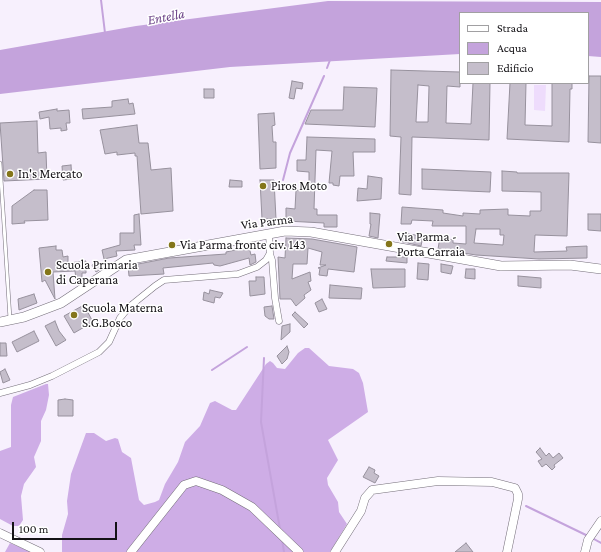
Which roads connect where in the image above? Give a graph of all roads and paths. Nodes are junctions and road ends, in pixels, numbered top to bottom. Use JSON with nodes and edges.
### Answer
{"nodes":[{"id":1,"x":0,"y":163,"type":"edge"},
{"id":2,"x":269,"y":233,"type":"junction"},
{"id":3,"x":270,"y":254,"type":"junction"},
{"id":4,"x":601,"y":269,"type":"edge"},
{"id":5,"x":10,"y":321,"type":"junction"},
{"id":6,"x":279,"y":321,"type":"dead end"},
{"id":7,"x":0,"y":322,"type":"edge"},
{"id":8,"x":0,"y":394,"type":"edge"},
{"id":9,"x":601,"y":522,"type":"edge"},
{"id":10,"x":0,"y":533,"type":"edge"},
{"id":11,"x":40,"y":552,"type":"edge"},
{"id":12,"x":131,"y":552,"type":"edge"},
{"id":13,"x":299,"y":552,"type":"edge"},
{"id":14,"x":335,"y":552,"type":"edge"},
{"id":15,"x":507,"y":552,"type":"edge"},
{"id":16,"x":585,"y":552,"type":"edge"}],
"edges":[{"from":1,"to":5,"type":"lane"},
{"from":2,"to":3,"type":"street"},
{"from":2,"to":4,"type":"main road","name":"Via Parma"},
{"from":2,"to":5,"type":"main road","name":"Via Parma"},
{"from":3,"to":6,"type":"street"},
{"from":3,"to":8,"type":"street"},
{"from":5,"to":7,"type":"main road","name":"Via Parma"},
{"from":9,"to":16,"type":"street"},
{"from":10,"to":11,"type":"street"},
{"from":12,"to":13,"type":"street"},
{"from":14,"to":15,"type":"street"}]}
